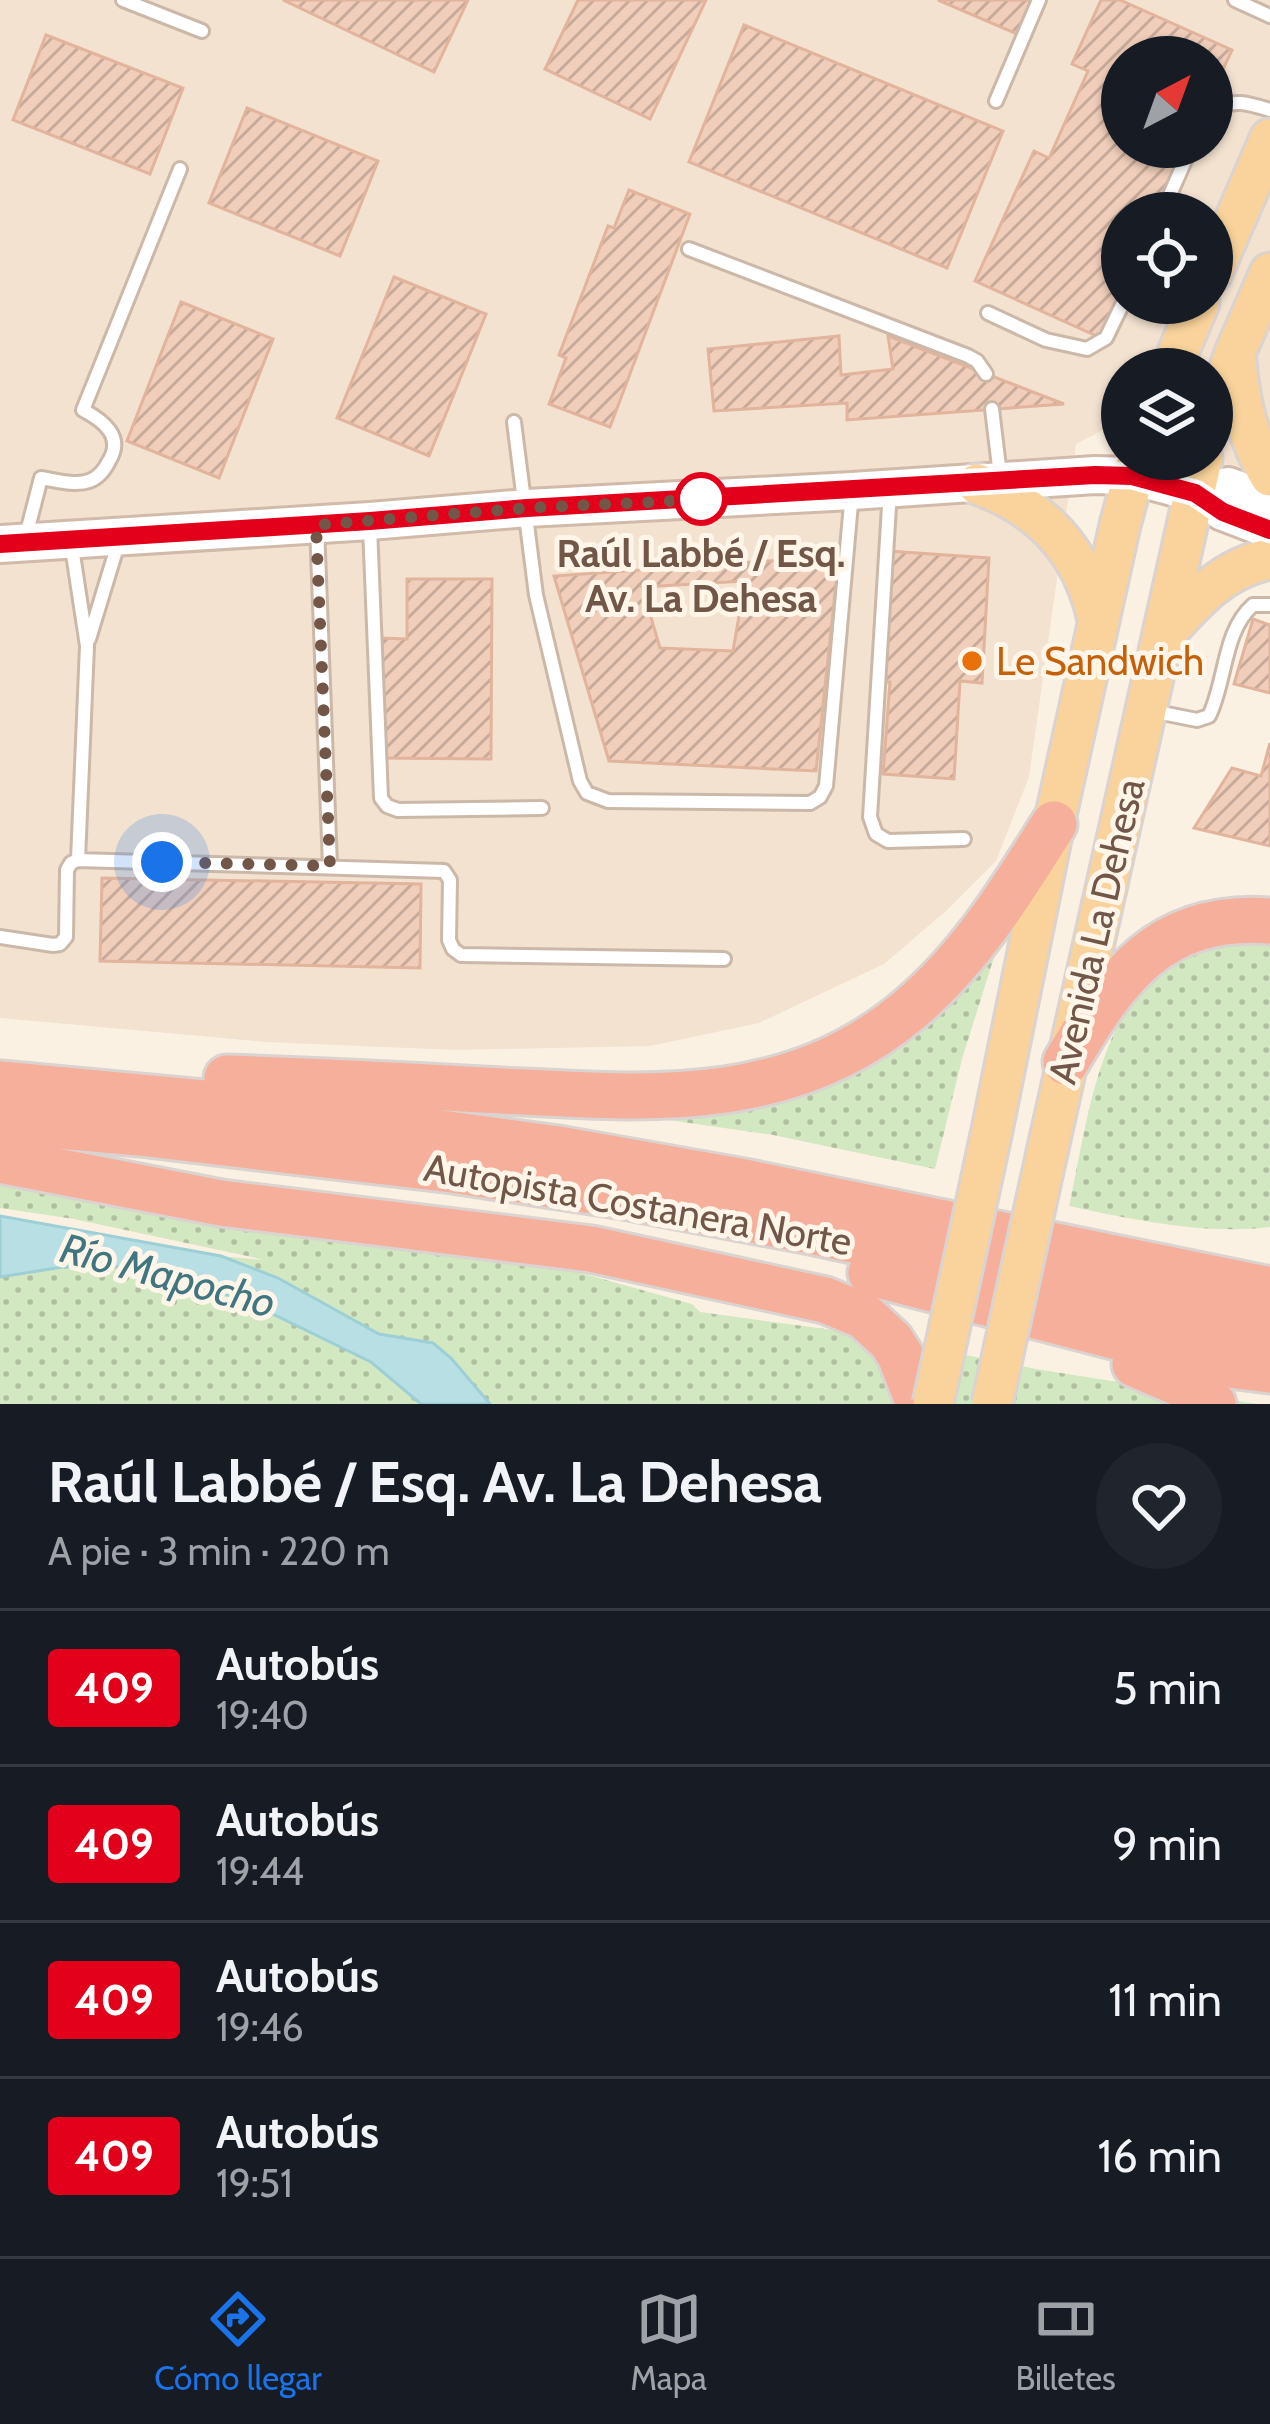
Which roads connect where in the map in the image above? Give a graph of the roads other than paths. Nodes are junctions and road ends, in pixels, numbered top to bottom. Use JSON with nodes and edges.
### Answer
{"nodes":[{"id":1,"x":123,"y":0,"type":"edge"},
{"id":2,"x":1039,"y":0,"type":"edge"},
{"id":3,"x":1235,"y":0,"type":"edge"},
{"id":4,"x":1270,"y":16,"type":"edge"},
{"id":5,"x":202,"y":32,"type":"dead end"},
{"id":6,"x":996,"y":101,"type":"dead end"},
{"id":7,"x":1233,"y":102,"type":"edge"},
{"id":8,"x":1270,"y":110,"type":"edge"},
{"id":9,"x":1270,"y":140,"type":"edge"},
{"id":10,"x":180,"y":169,"type":"dead end"},
{"id":11,"x":1233,"y":225,"type":"edge"},
{"id":12,"x":689,"y":249,"type":"dead end"},
{"id":13,"x":1270,"y":273,"type":"edge"},
{"id":14,"x":988,"y":313,"type":"dead end"},
{"id":15,"x":1113,"y":324,"type":"edge"},
{"id":16,"x":1235,"y":353,"type":"junction"},
{"id":17,"x":1233,"y":359,"type":"edge"},
{"id":18,"x":986,"y":374,"type":"dead end"},
{"id":19,"x":992,"y":409,"type":"dead end"},
{"id":20,"x":514,"y":422,"type":"dead end"},
{"id":21,"x":1101,"y":474,"type":"edge"},
{"id":22,"x":1270,"y":476,"type":"edge"},
{"id":23,"x":1132,"y":480,"type":"edge"},
{"id":24,"x":1198,"y":480,"type":"edge"},
{"id":25,"x":1202,"y":480,"type":"edge"},
{"id":26,"x":1211,"y":480,"type":"edge"},
{"id":27,"x":989,"y":483,"type":"junction"},
{"id":28,"x":890,"y":489,"type":"junction"},
{"id":29,"x":852,"y":491,"type":"junction"},
{"id":30,"x":1270,"y":501,"type":"edge"},
{"id":31,"x":527,"y":508,"type":"junction"},
{"id":32,"x":370,"y":521,"type":"junction"},
{"id":33,"x":316,"y":525,"type":"junction"},
{"id":34,"x":1270,"y":530,"type":"edge"},
{"id":35,"x":120,"y":537,"type":"junction"},
{"id":36,"x":70,"y":540,"type":"junction"},
{"id":37,"x":12,"y":543,"type":"edge"},
{"id":38,"x":1270,"y":559,"type":"edge"},
{"id":39,"x":1270,"y":605,"type":"edge"},
{"id":40,"x":1098,"y":623,"type":"junction"},
{"id":41,"x":1162,"y":638,"type":"junction"},
{"id":42,"x":87,"y":646,"type":"junction"},
{"id":43,"x":1145,"y":710,"type":"junction"},
{"id":44,"x":542,"y":808,"type":"dead end"},
{"id":45,"x":1054,"y":824,"type":"junction"},
{"id":46,"x":964,"y":838,"type":"dead end"},
{"id":47,"x":78,"y":860,"type":"junction"},
{"id":48,"x":330,"y":866,"type":"junction"},
{"id":49,"x":1270,"y":921,"type":"edge"},
{"id":50,"x":0,"y":937,"type":"edge"},
{"id":51,"x":724,"y":959,"type":"dead end"},
{"id":52,"x":1066,"y":1062,"type":"junction"},
{"id":53,"x":0,"y":1080,"type":"edge"},
{"id":54,"x":0,"y":1121,"type":"edge"},
{"id":55,"x":0,"y":1160,"type":"edge"},
{"id":56,"x":617,"y":1195,"type":"junction"},
{"id":57,"x":1270,"y":1262,"type":"edge"},
{"id":58,"x":1191,"y":1274,"type":"junction"},
{"id":59,"x":1270,"y":1291,"type":"edge"},
{"id":60,"x":1270,"y":1330,"type":"edge"},
{"id":61,"x":1270,"y":1370,"type":"edge"},
{"id":62,"x":1215,"y":1390,"type":"edge"},
{"id":63,"x":919,"y":1404,"type":"edge"},
{"id":64,"x":933,"y":1404,"type":"edge"},
{"id":65,"x":992,"y":1404,"type":"edge"}],
"edges":[{"from":1,"to":5,"type":"lane"},
{"from":2,"to":6,"type":"lane"},
{"from":3,"to":4,"type":"lane"},
{"from":7,"to":8,"type":"lane"},
{"from":9,"to":11,"type":"main road"},
{"from":10,"to":37,"type":"lane"},
{"from":12,"to":18,"type":"lane"},
{"from":13,"to":16,"type":"main road"},
{"from":14,"to":15,"type":"lane"},
{"from":16,"to":17,"type":"main road"},
{"from":16,"to":22,"type":"main road"},
{"from":19,"to":27,"type":"lane"},
{"from":20,"to":31,"type":"lane"},
{"from":21,"to":27,"type":"main road"},
{"from":23,"to":40,"type":"main road","name":"Avenida La Dehesa"},
{"from":24,"to":41,"type":"main road","name":"Avenida La Dehesa"},
{"from":25,"to":34,"type":"main road"},
{"from":26,"to":30,"type":"main road"},
{"from":27,"to":28,"type":"main road"},
{"from":27,"to":40,"type":"main road"},
{"from":28,"to":29,"type":"main road"},
{"from":28,"to":46,"type":"lane"},
{"from":29,"to":31,"type":"main road"},
{"from":29,"to":31,"type":"lane"},
{"from":31,"to":32,"type":"main road"},
{"from":32,"to":33,"type":"main road"},
{"from":32,"to":44,"type":"lane"},
{"from":33,"to":35,"type":"main road"},
{"from":33,"to":48,"type":"lane"},
{"from":35,"to":36,"type":"main road"},
{"from":35,"to":42,"type":"lane"},
{"from":36,"to":37,"type":"main road"},
{"from":36,"to":42,"type":"lane"},
{"from":38,"to":41,"type":"main road"},
{"from":39,"to":43,"type":"lane"},
{"from":40,"to":45,"type":"main road","name":"Avenida La Dehesa"},
{"from":41,"to":43,"type":"main road","name":"Avenida La Dehesa"},
{"from":42,"to":47,"type":"lane"},
{"from":43,"to":52,"type":"main road","name":"Avenida La Dehesa"},
{"from":45,"to":53,"type":"highway"},
{"from":45,"to":64,"type":"main road","name":"Avenida La Dehesa","bridge":true},
{"from":47,"to":48,"type":"lane"},
{"from":47,"to":50,"type":"lane"},
{"from":48,"to":51,"type":"lane"},
{"from":49,"to":52,"type":"highway"},
{"from":52,"to":65,"type":"main road","name":"Avenida La Dehesa","bridge":true},
{"from":53,"to":58,"type":"highway","name":"Autopista Costanera Norte"},
{"from":54,"to":56,"type":"highway","name":"Autopista Costanera Norte"},
{"from":55,"to":63,"type":"highway"},
{"from":56,"to":60,"type":"highway","name":"Autopista Costanera Norte"},
{"from":56,"to":62,"type":"highway"},
{"from":57,"to":58,"type":"highway"},
{"from":58,"to":59,"type":"highway","name":"Autopista Costanera Norte"},
{"from":61,"to":62,"type":"highway"}]}
